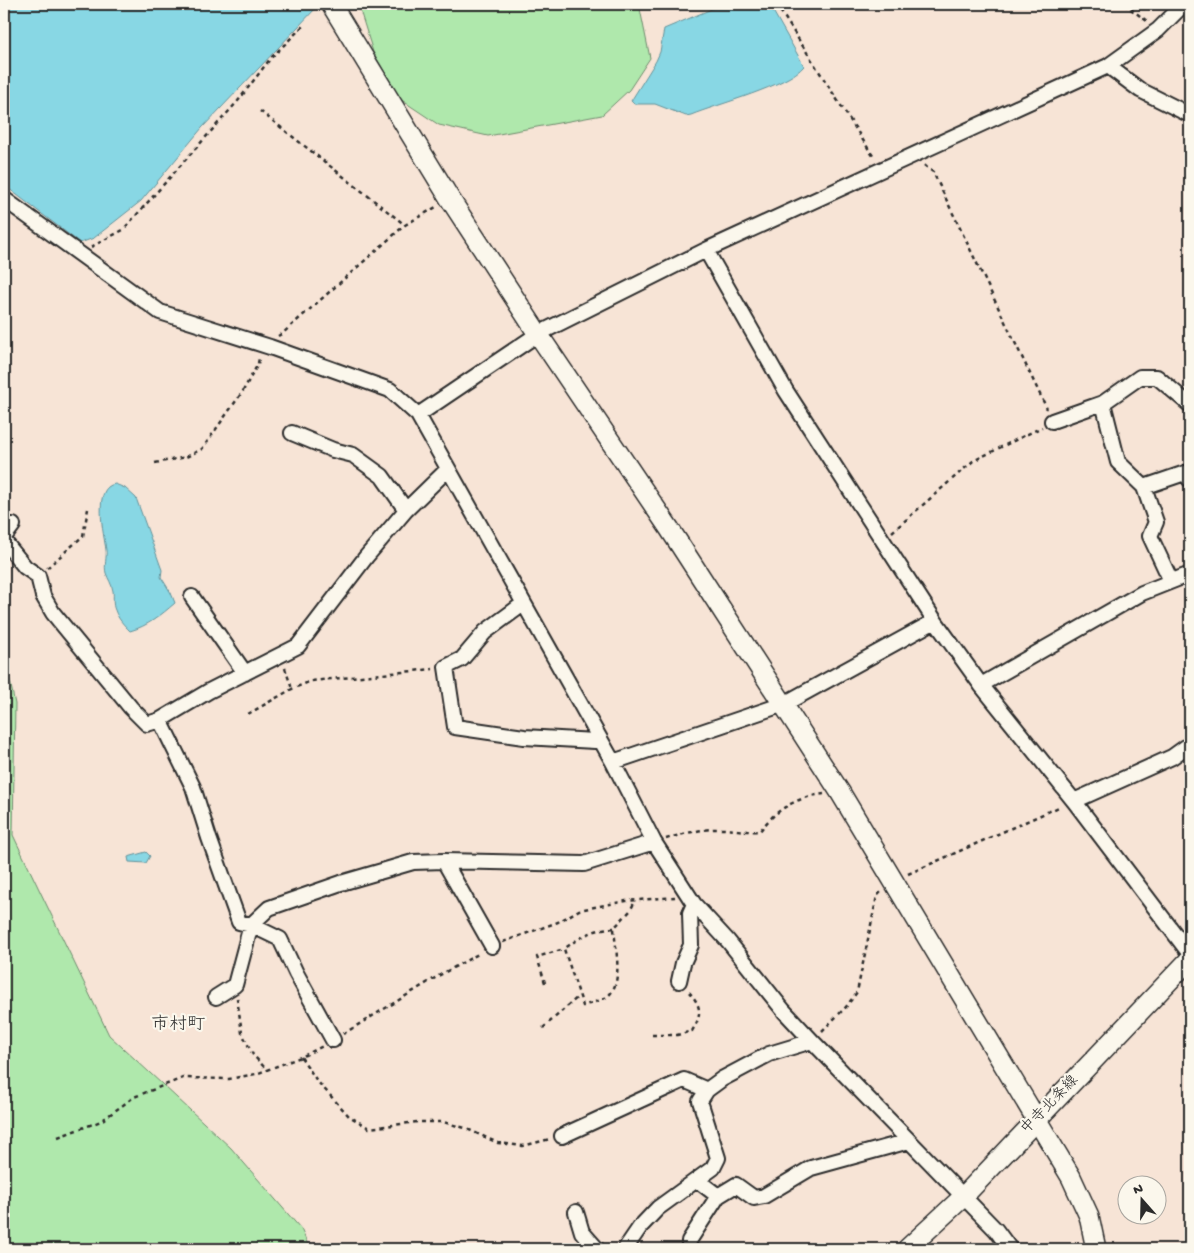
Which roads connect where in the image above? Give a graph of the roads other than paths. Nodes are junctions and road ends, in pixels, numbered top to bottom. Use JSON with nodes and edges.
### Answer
{"nodes":[{"id":1,"x":331,"y":4,"type":"edge"},
{"id":2,"x":1184,"y":4,"type":"edge"},
{"id":3,"x":1108,"y":66,"type":"junction"},
{"id":4,"x":1190,"y":115,"type":"edge"},
{"id":5,"x":4,"y":199,"type":"edge"},
{"id":6,"x":706,"y":250,"type":"junction"},
{"id":7,"x":538,"y":334,"type":"junction"},
{"id":8,"x":1103,"y":403,"type":"junction"},
{"id":9,"x":1190,"y":405,"type":"edge"},
{"id":10,"x":418,"y":415,"type":"junction"},
{"id":11,"x":1052,"y":421,"type":"road end"},
{"id":12,"x":292,"y":433,"type":"dead end"},
{"id":13,"x":448,"y":469,"type":"junction"},
{"id":14,"x":1190,"y":480,"type":"edge"},
{"id":15,"x":1144,"y":487,"type":"junction"},
{"id":16,"x":406,"y":510,"type":"junction"},
{"id":17,"x":13,"y":525,"type":"dead end"},
{"id":18,"x":4,"y":537,"type":"edge"},
{"id":19,"x":4,"y":541,"type":"edge"},
{"id":20,"x":1190,"y":574,"type":"edge"},
{"id":21,"x":1171,"y":581,"type":"junction"},
{"id":22,"x":192,"y":597,"type":"dead end"},
{"id":23,"x":523,"y":604,"type":"junction"},
{"id":24,"x":935,"y":621,"type":"junction"},
{"id":25,"x":245,"y":673,"type":"junction"},
{"id":26,"x":981,"y":685,"type":"junction"},
{"id":27,"x":784,"y":704,"type":"junction"},
{"id":28,"x":160,"y":720,"type":"junction"},
{"id":29,"x":599,"y":738,"type":"junction"},
{"id":30,"x":1190,"y":744,"type":"edge"},
{"id":31,"x":613,"y":762,"type":"junction"},
{"id":32,"x":1074,"y":800,"type":"junction"},
{"id":33,"x":654,"y":842,"type":"junction"},
{"id":34,"x":444,"y":860,"type":"junction"},
{"id":35,"x":694,"y":904,"type":"junction"},
{"id":36,"x":251,"y":926,"type":"junction"},
{"id":37,"x":492,"y":946,"type":"road end"},
{"id":38,"x":1190,"y":954,"type":"edge"},
{"id":39,"x":1190,"y":959,"type":"edge"},
{"id":40,"x":679,"y":981,"type":"road end"},
{"id":41,"x":216,"y":997,"type":"dead end"},
{"id":42,"x":333,"y":1040,"type":"road end"},
{"id":43,"x":812,"y":1041,"type":"junction"},
{"id":44,"x":707,"y":1090,"type":"junction"},
{"id":45,"x":1036,"y":1119,"type":"junction"},
{"id":46,"x":562,"y":1136,"type":"road end"},
{"id":47,"x":909,"y":1141,"type":"junction"},
{"id":48,"x":697,"y":1180,"type":"junction"},
{"id":49,"x":718,"y":1196,"type":"junction"},
{"id":50,"x":963,"y":1197,"type":"junction"},
{"id":51,"x":576,"y":1212,"type":"dead end"},
{"id":52,"x":597,"y":1249,"type":"edge"},
{"id":53,"x":625,"y":1249,"type":"edge"},
{"id":54,"x":689,"y":1249,"type":"edge"},
{"id":55,"x":907,"y":1249,"type":"edge"},
{"id":56,"x":1010,"y":1249,"type":"edge"},
{"id":57,"x":1096,"y":1249,"type":"edge"}],
"edges":[{"from":1,"to":7,"type":"street"},
{"from":2,"to":3,"type":"street"},
{"from":3,"to":4,"type":"street"},
{"from":3,"to":6,"type":"street"},
{"from":5,"to":10,"type":"street"},
{"from":6,"to":7,"type":"street"},
{"from":6,"to":24,"type":"street"},
{"from":7,"to":10,"type":"street"},
{"from":7,"to":27,"type":"street"},
{"from":8,"to":9,"type":"street"},
{"from":8,"to":11,"type":"street"},
{"from":8,"to":15,"type":"street"},
{"from":10,"to":13,"type":"street"},
{"from":12,"to":16,"type":"street"},
{"from":13,"to":16,"type":"street"},
{"from":13,"to":23,"type":"street"},
{"from":14,"to":15,"type":"street"},
{"from":15,"to":21,"type":"street"},
{"from":16,"to":25,"type":"street"},
{"from":17,"to":18,"type":"street"},
{"from":19,"to":28,"type":"street"},
{"from":20,"to":21,"type":"street"},
{"from":21,"to":26,"type":"street"},
{"from":22,"to":25,"type":"street"},
{"from":23,"to":29,"type":"street"},
{"from":23,"to":29,"type":"street"},
{"from":24,"to":26,"type":"street"},
{"from":24,"to":27,"type":"street"},
{"from":25,"to":28,"type":"street"},
{"from":26,"to":32,"type":"street"},
{"from":27,"to":31,"type":"street"},
{"from":27,"to":45,"type":"street"},
{"from":28,"to":36,"type":"street"},
{"from":29,"to":31,"type":"street"},
{"from":30,"to":32,"type":"street"},
{"from":31,"to":33,"type":"street"},
{"from":32,"to":38,"type":"street"},
{"from":33,"to":34,"type":"street"},
{"from":33,"to":35,"type":"street"},
{"from":34,"to":36,"type":"street"},
{"from":34,"to":37,"type":"street"},
{"from":35,"to":40,"type":"street"},
{"from":35,"to":43,"type":"street"},
{"from":36,"to":41,"type":"street"},
{"from":36,"to":42,"type":"street"},
{"from":39,"to":45,"type":"street","name":"中寺北条線"},
{"from":43,"to":44,"type":"street"},
{"from":43,"to":47,"type":"street"},
{"from":44,"to":46,"type":"street"},
{"from":44,"to":48,"type":"street"},
{"from":45,"to":50,"type":"street","name":"中寺北条線"},
{"from":45,"to":57,"type":"street"},
{"from":47,"to":49,"type":"street"},
{"from":47,"to":50,"type":"street"},
{"from":48,"to":49,"type":"street"},
{"from":48,"to":53,"type":"street"},
{"from":49,"to":54,"type":"street"},
{"from":50,"to":55,"type":"street","name":"中寺北条線"},
{"from":50,"to":56,"type":"street"},
{"from":51,"to":52,"type":"street"}]}
